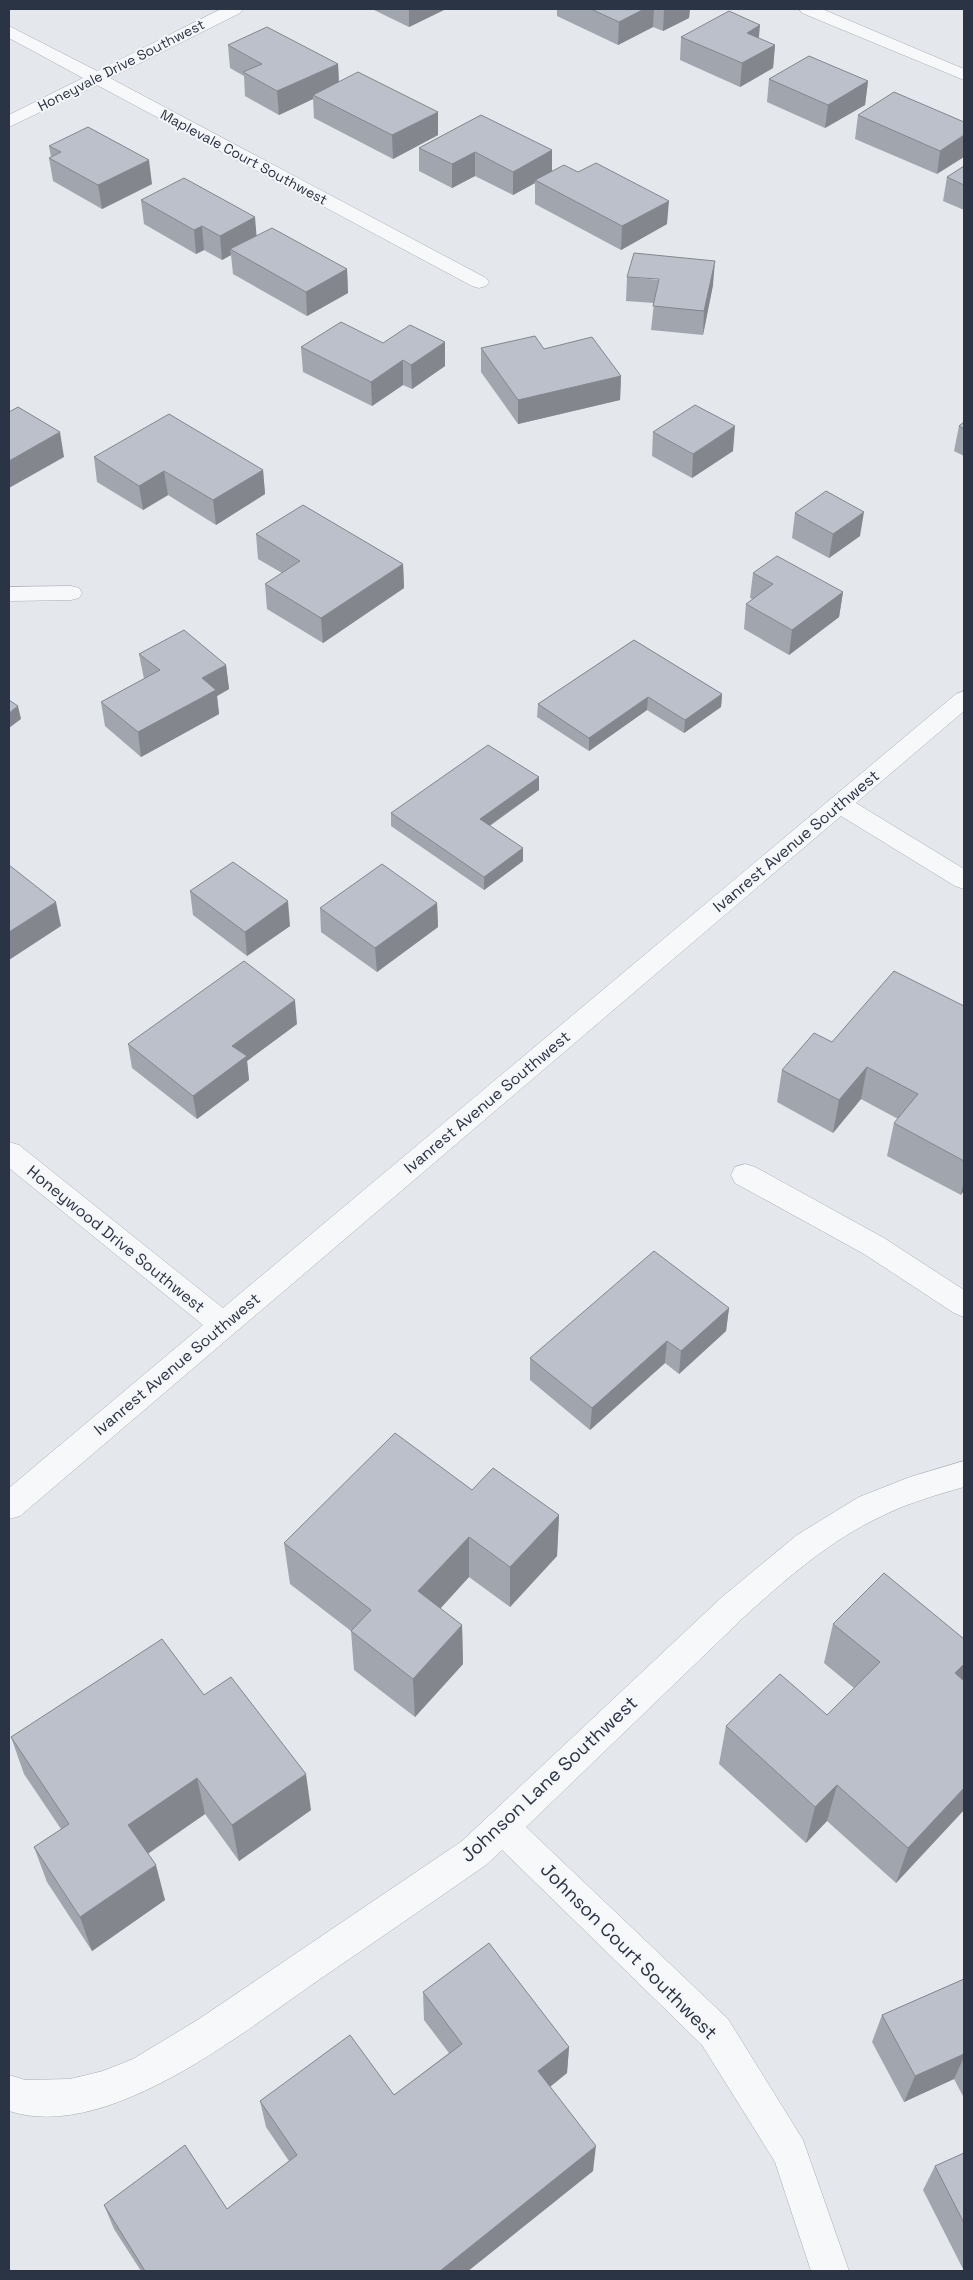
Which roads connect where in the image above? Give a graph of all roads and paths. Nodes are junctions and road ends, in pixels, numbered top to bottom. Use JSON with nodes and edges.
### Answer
{"nodes":[{"id":1,"x":234,"y":9,"type":"edge"},
{"id":2,"x":808,"y":9,"type":"edge"},
{"id":3,"x":9,"y":31,"type":"edge"},
{"id":4,"x":964,"y":75,"type":"edge"},
{"id":5,"x":96,"y":78,"type":"junction"},
{"id":6,"x":9,"y":122,"type":"edge"},
{"id":7,"x":480,"y":282,"type":"dead end"},
{"id":8,"x":71,"y":593,"type":"dead end"},
{"id":9,"x":9,"y":594,"type":"edge"},
{"id":10,"x":964,"y":699,"type":"edge"},
{"id":11,"x":839,"y":804,"type":"junction"},
{"id":12,"x":964,"y":880,"type":"edge"},
{"id":13,"x":9,"y":1153,"type":"edge"},
{"id":14,"x":745,"y":1175,"type":"dead end"},
{"id":15,"x":964,"y":1305,"type":"edge"},
{"id":16,"x":224,"y":1325,"type":"junction"},
{"id":17,"x":964,"y":1474,"type":"edge"},
{"id":18,"x":9,"y":1506,"type":"edge"},
{"id":19,"x":503,"y":1828,"type":"junction"},
{"id":20,"x":9,"y":2093,"type":"edge"},
{"id":21,"x":830,"y":2271,"type":"edge"}],
"edges":[{"from":1,"to":5,"type":"street","name":"Honeyvale Drive Southwest"},
{"from":2,"to":4,"type":"street"},
{"from":3,"to":5,"type":"street","name":"Maplevale Court Southwest"},
{"from":5,"to":6,"type":"street","name":"Honeyvale Drive Southwest"},
{"from":5,"to":7,"type":"street","name":"Maplevale Court Southwest"},
{"from":8,"to":9,"type":"street"},
{"from":10,"to":11,"type":"street","name":"Ivanrest Avenue Southwest"},
{"from":11,"to":12,"type":"street"},
{"from":11,"to":16,"type":"street","name":"Ivanrest Avenue Southwest"},
{"from":13,"to":16,"type":"street","name":"Honeywood Drive Southwest"},
{"from":14,"to":15,"type":"street"},
{"from":16,"to":18,"type":"street","name":"Ivanrest Avenue Southwest"},
{"from":17,"to":19,"type":"street","name":"Johnson Lane Southwest"},
{"from":19,"to":20,"type":"street","name":"Johnson Lane Southwest"},
{"from":19,"to":21,"type":"street","name":"Johnson Court Southwest"}]}
